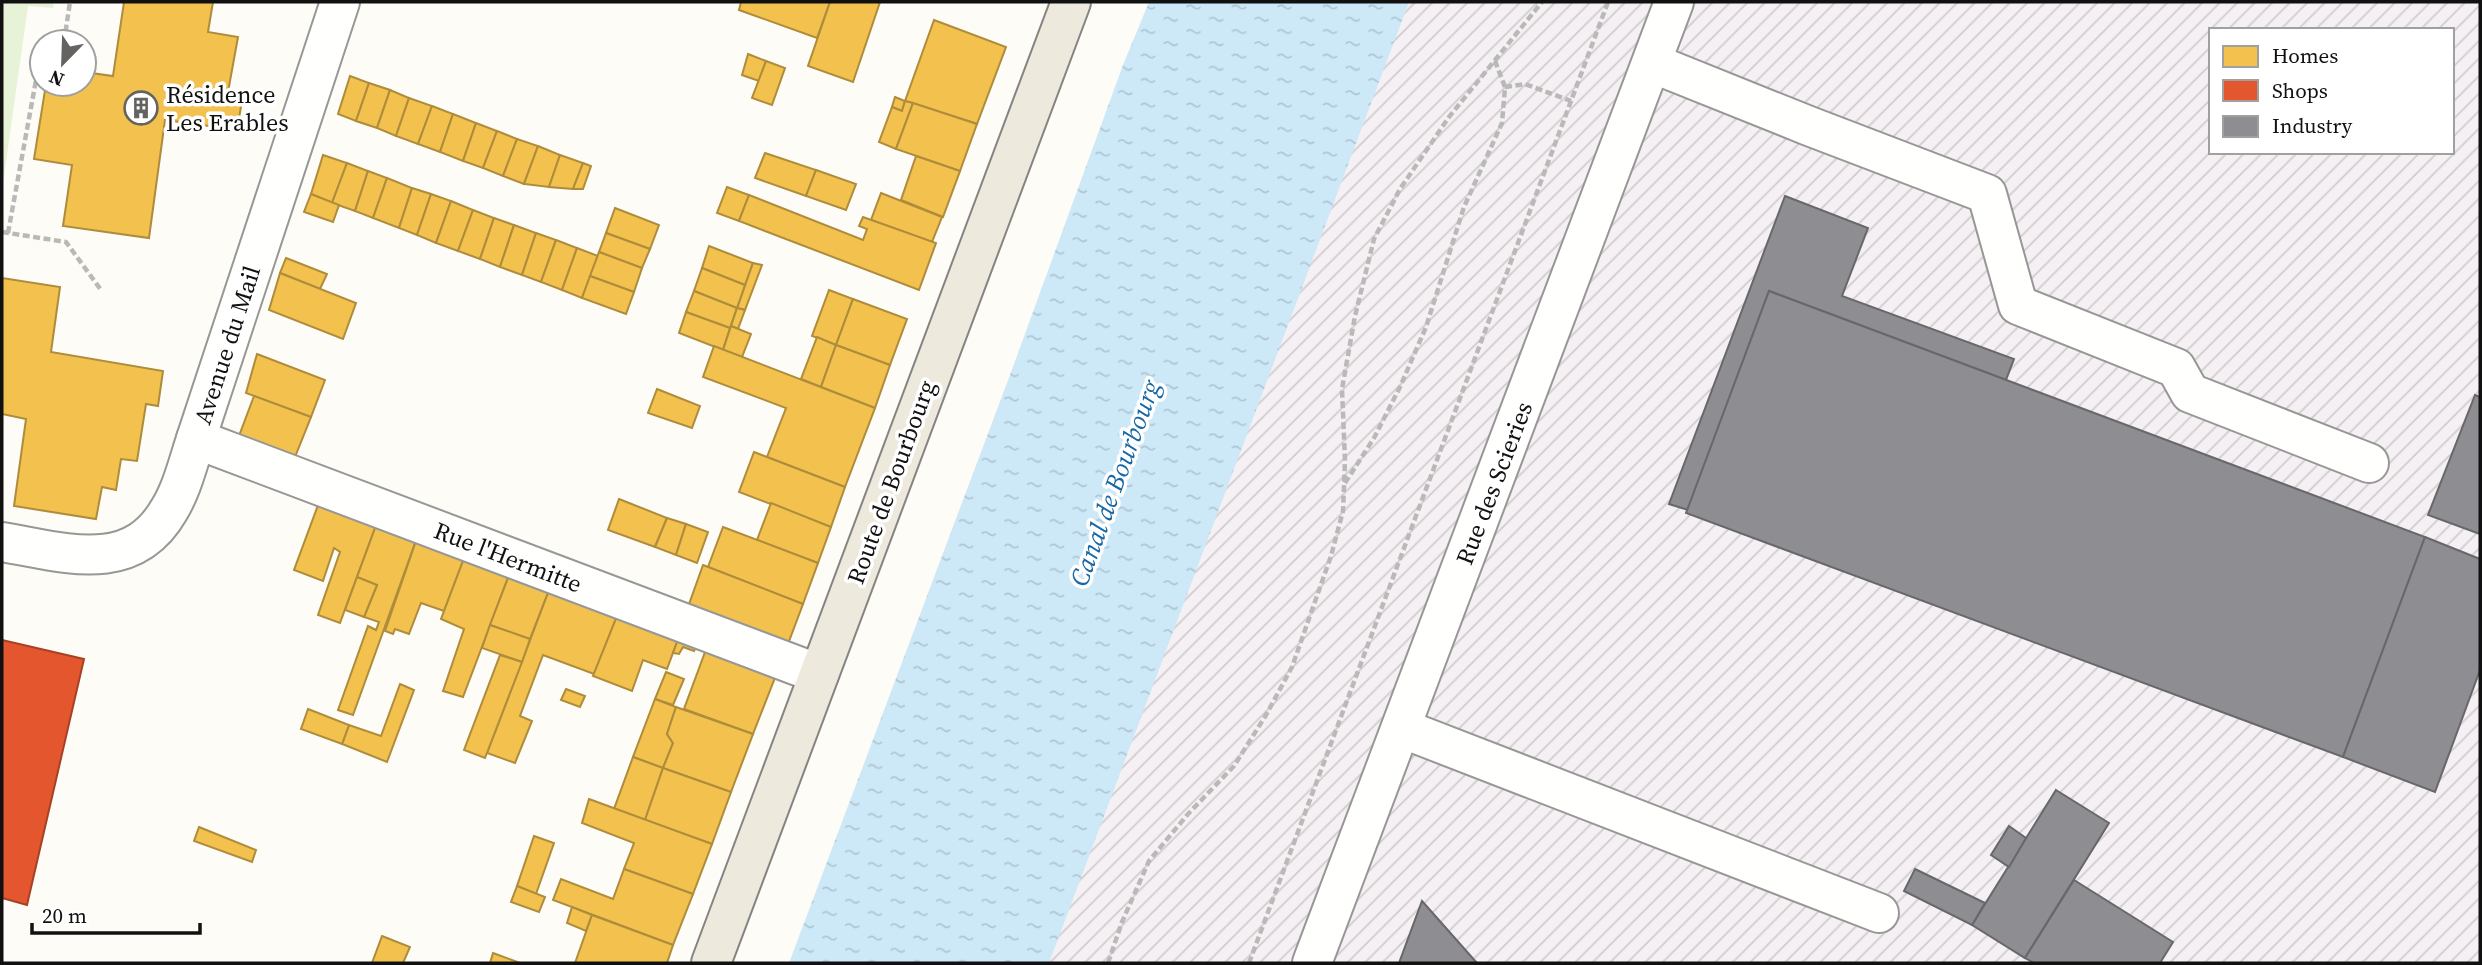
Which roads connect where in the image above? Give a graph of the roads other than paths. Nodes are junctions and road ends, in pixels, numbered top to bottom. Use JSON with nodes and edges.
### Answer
{"nodes":[{"id":1,"x":340,"y":2,"type":"edge"},
{"id":2,"x":1071,"y":2,"type":"edge"},
{"id":3,"x":1674,"y":2,"type":"edge"},
{"id":4,"x":1652,"y":62,"type":"junction"},
{"id":5,"x":196,"y":439,"type":"junction"},
{"id":6,"x":2369,"y":463,"type":"dead end"},
{"id":7,"x":2,"y":542,"type":"edge"},
{"id":8,"x":819,"y":674,"type":"junction"},
{"id":9,"x":1401,"y":728,"type":"junction"},
{"id":10,"x":1879,"y":913,"type":"dead end"},
{"id":11,"x":711,"y":963,"type":"edge"},
{"id":12,"x":1312,"y":963,"type":"edge"}],
"edges":[{"from":1,"to":5,"type":"street","name":"Avenue du Mail"},
{"from":2,"to":8,"type":"main road","name":"Route de Bourbourg"},
{"from":3,"to":4,"type":"street","name":"Rue des Scieries"},
{"from":4,"to":6,"type":"street"},
{"from":4,"to":9,"type":"street","name":"Rue des Scieries"},
{"from":5,"to":7,"type":"street","name":"Avenue du Mail"},
{"from":5,"to":8,"type":"street","name":"Rue l'Hermitte"},
{"from":8,"to":11,"type":"main road","name":"Route de Bourbourg"},
{"from":9,"to":10,"type":"street"},
{"from":9,"to":12,"type":"street","name":"Rue des Scieries"}]}
